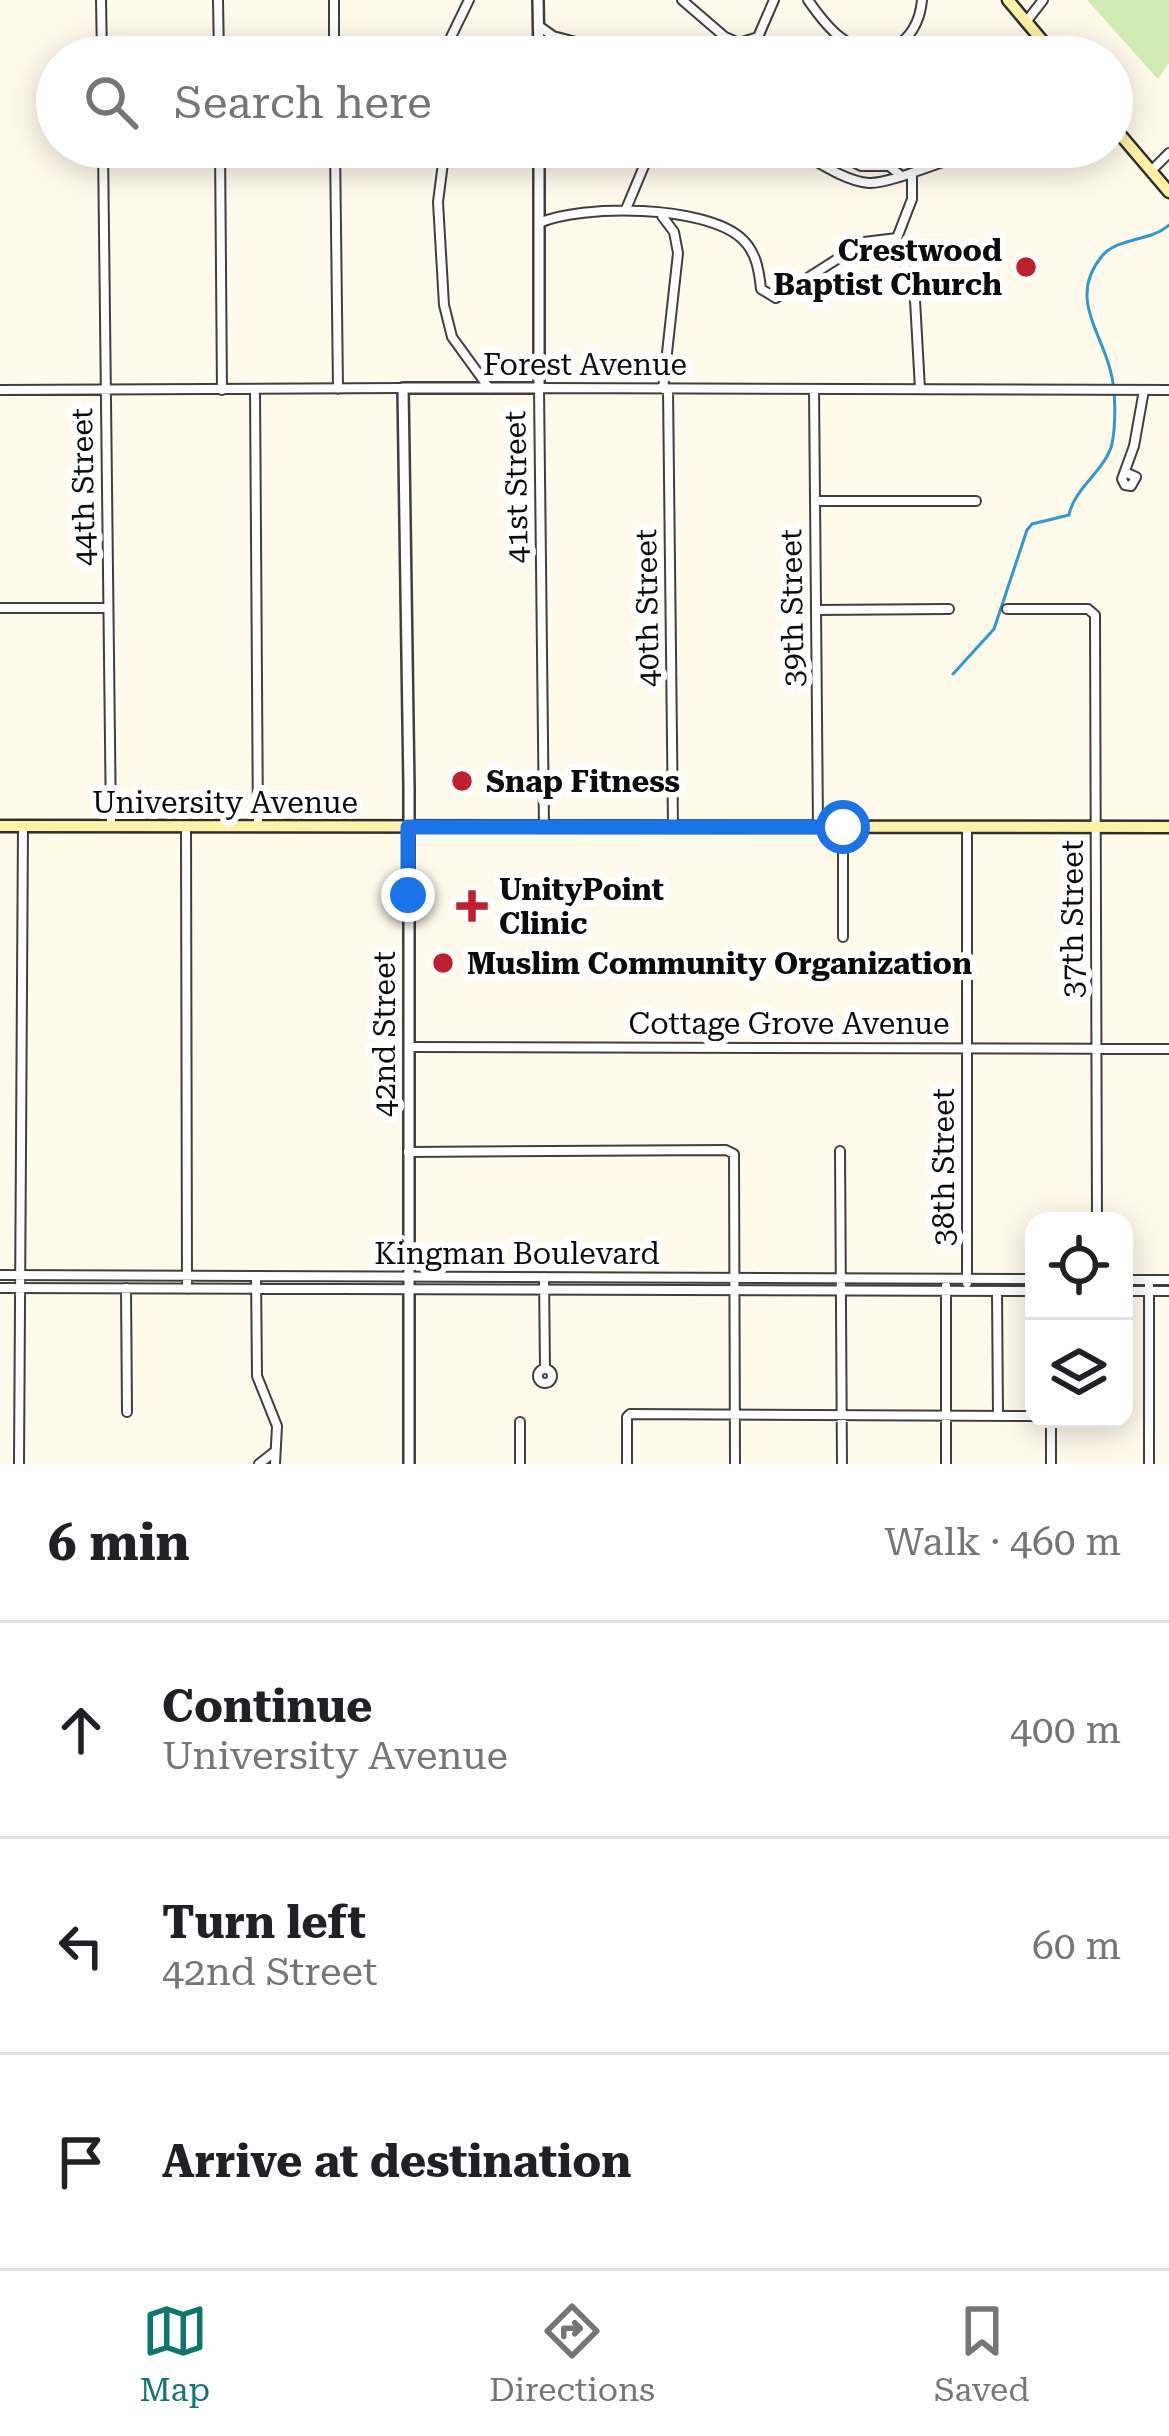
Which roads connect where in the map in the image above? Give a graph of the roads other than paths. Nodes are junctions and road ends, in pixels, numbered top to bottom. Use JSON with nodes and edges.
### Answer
{"nodes":[{"id":1,"x":101,"y":0,"type":"edge"},
{"id":2,"x":218,"y":0,"type":"edge"},
{"id":3,"x":334,"y":0,"type":"edge"},
{"id":4,"x":470,"y":0,"type":"edge"},
{"id":5,"x":538,"y":0,"type":"edge"},
{"id":6,"x":682,"y":0,"type":"edge"},
{"id":7,"x":774,"y":0,"type":"edge"},
{"id":8,"x":808,"y":0,"type":"edge"},
{"id":9,"x":922,"y":0,"type":"edge"},
{"id":10,"x":1008,"y":0,"type":"edge"},
{"id":11,"x":1042,"y":0,"type":"edge"},
{"id":12,"x":1026,"y":22,"type":"junction"},
{"id":13,"x":539,"y":26,"type":"junction"},
{"id":14,"x":102,"y":36,"type":"edge"},
{"id":15,"x":219,"y":36,"type":"edge"},
{"id":16,"x":334,"y":36,"type":"edge"},
{"id":17,"x":452,"y":36,"type":"edge"},
{"id":18,"x":539,"y":36,"type":"edge"},
{"id":19,"x":553,"y":36,"type":"edge"},
{"id":20,"x":724,"y":36,"type":"edge"},
{"id":21,"x":758,"y":36,"type":"edge"},
{"id":22,"x":839,"y":36,"type":"edge"},
{"id":23,"x":910,"y":36,"type":"edge"},
{"id":24,"x":1038,"y":36,"type":"edge"},
{"id":25,"x":1133,"y":149,"type":"edge"},
{"id":26,"x":1169,"y":153,"type":"edge"},
{"id":27,"x":103,"y":168,"type":"edge"},
{"id":28,"x":220,"y":168,"type":"edge"},
{"id":29,"x":335,"y":168,"type":"edge"},
{"id":30,"x":442,"y":168,"type":"edge"},
{"id":31,"x":539,"y":168,"type":"edge"},
{"id":32,"x":643,"y":168,"type":"edge"},
{"id":33,"x":833,"y":168,"type":"edge"},
{"id":34,"x":892,"y":168,"type":"edge"},
{"id":35,"x":922,"y":168,"type":"edge"},
{"id":36,"x":1151,"y":171,"type":"junction"},
{"id":37,"x":912,"y":173,"type":"junction"},
{"id":38,"x":899,"y":174,"type":"junction"},
{"id":39,"x":1169,"y":192,"type":"edge"},
{"id":40,"x":626,"y":209,"type":"junction"},
{"id":41,"x":658,"y":214,"type":"junction"},
{"id":42,"x":539,"y":223,"type":"junction"},
{"id":43,"x":897,"y":238,"type":"junction"},
{"id":44,"x":404,"y":388,"type":"junction"},
{"id":45,"x":489,"y":388,"type":"junction"},
{"id":46,"x":539,"y":388,"type":"junction"},
{"id":47,"x":338,"y":389,"type":"junction"},
{"id":48,"x":666,"y":389,"type":"junction"},
{"id":49,"x":814,"y":389,"type":"junction"},
{"id":50,"x":920,"y":389,"type":"junction"},
{"id":51,"x":1139,"y":389,"type":"junction"},
{"id":52,"x":1169,"y":389,"type":"edge"},
{"id":53,"x":0,"y":390,"type":"edge"},
{"id":54,"x":222,"y":390,"type":"junction"},
{"id":55,"x":255,"y":390,"type":"junction"},
{"id":56,"x":106,"y":391,"type":"junction"},
{"id":57,"x":1126,"y":472,"type":"dead end"},
{"id":58,"x":815,"y":501,"type":"junction"},
{"id":59,"x":976,"y":501,"type":"dead end"},
{"id":60,"x":0,"y":608,"type":"edge"},
{"id":61,"x":108,"y":608,"type":"junction"},
{"id":62,"x":949,"y":609,"type":"dead end"},
{"id":63,"x":1007,"y":609,"type":"dead end"},
{"id":64,"x":816,"y":610,"type":"junction"},
{"id":65,"x":0,"y":826,"type":"edge"},
{"id":66,"x":23,"y":826,"type":"junction"},
{"id":67,"x":111,"y":826,"type":"junction"},
{"id":68,"x":186,"y":826,"type":"junction"},
{"id":69,"x":258,"y":826,"type":"junction"},
{"id":70,"x":408,"y":827,"type":"junction"},
{"id":71,"x":544,"y":827,"type":"junction"},
{"id":72,"x":673,"y":827,"type":"junction"},
{"id":73,"x":818,"y":827,"type":"junction"},
{"id":74,"x":843,"y":827,"type":"junction"},
{"id":75,"x":967,"y":827,"type":"junction"},
{"id":76,"x":1096,"y":827,"type":"junction"},
{"id":77,"x":1169,"y":827,"type":"edge"},
{"id":78,"x":843,"y":937,"type":"dead end"},
{"id":79,"x":408,"y":1047,"type":"junction"},
{"id":80,"x":967,"y":1047,"type":"junction"},
{"id":81,"x":1097,"y":1048,"type":"junction"},
{"id":82,"x":1169,"y":1049,"type":"edge"},
{"id":83,"x":840,"y":1151,"type":"dead end"},
{"id":84,"x":408,"y":1152,"type":"junction"},
{"id":85,"x":1097,"y":1212,"type":"edge"},
{"id":86,"x":0,"y":1275,"type":"edge"},
{"id":87,"x":23,"y":1275,"type":"junction"},
{"id":88,"x":126,"y":1276,"type":"junction"},
{"id":89,"x":187,"y":1276,"type":"junction"},
{"id":90,"x":256,"y":1276,"type":"junction"},
{"id":91,"x":408,"y":1277,"type":"junction"},
{"id":92,"x":544,"y":1277,"type":"junction"},
{"id":93,"x":736,"y":1277,"type":"junction"},
{"id":94,"x":841,"y":1278,"type":"junction"},
{"id":95,"x":946,"y":1279,"type":"junction"},
{"id":96,"x":1169,"y":1280,"type":"edge"},
{"id":97,"x":1025,"y":1281,"type":"edge"},
{"id":98,"x":1133,"y":1282,"type":"edge"},
{"id":99,"x":967,"y":1285,"type":"junction"},
{"id":100,"x":1149,"y":1286,"type":"junction"},
{"id":101,"x":0,"y":1288,"type":"edge"},
{"id":102,"x":19,"y":1288,"type":"junction"},
{"id":103,"x":126,"y":1289,"type":"junction"},
{"id":104,"x":187,"y":1289,"type":"junction"},
{"id":105,"x":256,"y":1289,"type":"junction"},
{"id":106,"x":1133,"y":1289,"type":"edge"},
{"id":107,"x":408,"y":1290,"type":"junction"},
{"id":108,"x":544,"y":1290,"type":"junction"},
{"id":109,"x":946,"y":1290,"type":"junction"},
{"id":110,"x":998,"y":1290,"type":"junction"},
{"id":111,"x":735,"y":1291,"type":"junction"},
{"id":112,"x":841,"y":1291,"type":"junction"},
{"id":113,"x":1025,"y":1291,"type":"edge"},
{"id":114,"x":1169,"y":1292,"type":"edge"},
{"id":115,"x":545,"y":1369,"type":"dead end"},
{"id":116,"x":127,"y":1412,"type":"dead end"},
{"id":117,"x":735,"y":1414,"type":"junction"},
{"id":118,"x":842,"y":1414,"type":"junction"},
{"id":119,"x":946,"y":1415,"type":"junction"},
{"id":120,"x":998,"y":1415,"type":"junction"},
{"id":121,"x":1025,"y":1415,"type":"edge"},
{"id":122,"x":520,"y":1422,"type":"dead end"},
{"id":123,"x":1051,"y":1428,"type":"edge"},
{"id":124,"x":274,"y":1452,"type":"junction"},
{"id":125,"x":20,"y":1464,"type":"edge"},
{"id":126,"x":260,"y":1464,"type":"edge"},
{"id":127,"x":274,"y":1464,"type":"edge"},
{"id":128,"x":409,"y":1464,"type":"edge"},
{"id":129,"x":520,"y":1464,"type":"edge"},
{"id":130,"x":627,"y":1464,"type":"edge"},
{"id":131,"x":735,"y":1464,"type":"edge"},
{"id":132,"x":842,"y":1464,"type":"edge"},
{"id":133,"x":946,"y":1464,"type":"edge"},
{"id":134,"x":1051,"y":1464,"type":"edge"},
{"id":135,"x":1149,"y":1464,"type":"edge"}],
"edges":[{"from":1,"to":14,"type":"street"},
{"from":2,"to":15,"type":"street"},
{"from":3,"to":16,"type":"street"},
{"from":4,"to":17,"type":"street"},
{"from":5,"to":13,"type":"street"},
{"from":6,"to":20,"type":"street"},
{"from":7,"to":21,"type":"street"},
{"from":8,"to":22,"type":"street"},
{"from":9,"to":23,"type":"street"},
{"from":10,"to":12,"type":"main road"},
{"from":11,"to":12,"type":"street"},
{"from":12,"to":24,"type":"main road"},
{"from":13,"to":18,"type":"street"},
{"from":13,"to":19,"type":"street"},
{"from":25,"to":36,"type":"main road"},
{"from":26,"to":36,"type":"street"},
{"from":27,"to":56,"type":"street","name":"44th Street"},
{"from":28,"to":54,"type":"street"},
{"from":29,"to":47,"type":"street"},
{"from":30,"to":45,"type":"street"},
{"from":31,"to":42,"type":"street","name":"41st Street"},
{"from":32,"to":40,"type":"street"},
{"from":33,"to":38,"type":"street"},
{"from":34,"to":38,"type":"street"},
{"from":35,"to":37,"type":"street"},
{"from":36,"to":39,"type":"main road"},
{"from":37,"to":38,"type":"street"},
{"from":37,"to":43,"type":"street"},
{"from":40,"to":41,"type":"street"},
{"from":40,"to":42,"type":"street"},
{"from":41,"to":43,"type":"street"},
{"from":41,"to":48,"type":"street","name":"40th Street"},
{"from":42,"to":46,"type":"street","name":"41st Street"},
{"from":43,"to":50,"type":"street"},
{"from":44,"to":45,"type":"street","name":"Forest Avenue"},
{"from":44,"to":47,"type":"street","name":"Forest Avenue"},
{"from":44,"to":70,"type":"street","name":"42nd Street"},
{"from":45,"to":46,"type":"street","name":"Forest Avenue"},
{"from":46,"to":48,"type":"street","name":"Forest Avenue"},
{"from":46,"to":71,"type":"street","name":"41st Street"},
{"from":47,"to":55,"type":"street","name":"Forest Avenue"},
{"from":48,"to":49,"type":"street","name":"Forest Avenue"},
{"from":48,"to":72,"type":"street","name":"40th Street"},
{"from":49,"to":50,"type":"street","name":"Forest Avenue"},
{"from":49,"to":58,"type":"street","name":"39th Street"},
{"from":50,"to":51,"type":"street","name":"Forest Avenue"},
{"from":51,"to":52,"type":"street","name":"Forest Avenue"},
{"from":51,"to":57,"type":"street"},
{"from":53,"to":56,"type":"street","name":"Forest Avenue"},
{"from":54,"to":55,"type":"street","name":"Forest Avenue"},
{"from":54,"to":56,"type":"street","name":"Forest Avenue"},
{"from":55,"to":69,"type":"street"},
{"from":56,"to":61,"type":"street","name":"44th Street"},
{"from":58,"to":59,"type":"street"},
{"from":58,"to":64,"type":"street","name":"39th Street"},
{"from":60,"to":61,"type":"street"},
{"from":61,"to":67,"type":"street","name":"44th Street"},
{"from":62,"to":64,"type":"street"},
{"from":63,"to":76,"type":"street","name":"37th Street"},
{"from":64,"to":73,"type":"street","name":"39th Street"},
{"from":65,"to":66,"type":"main road","name":"University Avenue"},
{"from":66,"to":67,"type":"main road","name":"University Avenue"},
{"from":66,"to":87,"type":"street"},
{"from":67,"to":68,"type":"main road","name":"University Avenue"},
{"from":68,"to":69,"type":"main road","name":"University Avenue"},
{"from":68,"to":89,"type":"street"},
{"from":69,"to":70,"type":"main road","name":"University Avenue"},
{"from":70,"to":71,"type":"main road","name":"University Avenue"},
{"from":70,"to":79,"type":"street","name":"42nd Street"},
{"from":71,"to":72,"type":"main road","name":"University Avenue"},
{"from":72,"to":73,"type":"main road","name":"University Avenue"},
{"from":73,"to":74,"type":"main road","name":"University Avenue"},
{"from":74,"to":75,"type":"main road","name":"University Avenue"},
{"from":74,"to":78,"type":"street"},
{"from":75,"to":76,"type":"main road","name":"University Avenue"},
{"from":75,"to":80,"type":"street","name":"38th Street"},
{"from":76,"to":77,"type":"main road","name":"University Avenue"},
{"from":76,"to":81,"type":"street","name":"37th Street"},
{"from":79,"to":80,"type":"street","name":"Cottage Grove Avenue"},
{"from":79,"to":84,"type":"street","name":"42nd Street"},
{"from":80,"to":81,"type":"street","name":"Cottage Grove Avenue"},
{"from":80,"to":99,"type":"street","name":"38th Street"},
{"from":81,"to":82,"type":"street","name":"Cottage Grove Avenue"},
{"from":81,"to":85,"type":"street","name":"37th Street"},
{"from":83,"to":94,"type":"street"},
{"from":84,"to":91,"type":"street","name":"42nd Street"},
{"from":84,"to":93,"type":"street"},
{"from":86,"to":87,"type":"street","name":"Kingman Boulevard"},
{"from":87,"to":88,"type":"street","name":"Kingman Boulevard"},
{"from":87,"to":102,"type":"street"},
{"from":88,"to":89,"type":"street","name":"Kingman Boulevard"},
{"from":88,"to":103,"type":"street"},
{"from":89,"to":90,"type":"street","name":"Kingman Boulevard"},
{"from":89,"to":104,"type":"street"},
{"from":90,"to":91,"type":"street","name":"Kingman Boulevard"},
{"from":90,"to":105,"type":"street"},
{"from":91,"to":92,"type":"street","name":"Kingman Boulevard"},
{"from":91,"to":107,"type":"street","name":"42nd Street"},
{"from":92,"to":93,"type":"street","name":"Kingman Boulevard"},
{"from":92,"to":108,"type":"street"},
{"from":93,"to":94,"type":"street","name":"Kingman Boulevard"},
{"from":93,"to":111,"type":"street"},
{"from":94,"to":95,"type":"street","name":"Kingman Boulevard"},
{"from":94,"to":112,"type":"street"},
{"from":95,"to":99,"type":"street","name":"Kingman Boulevard"},
{"from":95,"to":109,"type":"street","name":"38th Street"},
{"from":96,"to":100,"type":"street"},
{"from":97,"to":99,"type":"street","name":"Kingman Boulevard"},
{"from":98,"to":100,"type":"street"},
{"from":99,"to":109,"type":"street","name":"Kingman Boulevard"},
{"from":99,"to":110,"type":"street","name":"Kingman Boulevard"},
{"from":100,"to":106,"type":"street"},
{"from":100,"to":114,"type":"street"},
{"from":100,"to":135,"type":"street"},
{"from":101,"to":102,"type":"street","name":"Kingman Boulevard"},
{"from":102,"to":103,"type":"street","name":"Kingman Boulevard"},
{"from":102,"to":125,"type":"street"},
{"from":103,"to":104,"type":"street","name":"Kingman Boulevard"},
{"from":103,"to":116,"type":"street"},
{"from":104,"to":105,"type":"street","name":"Kingman Boulevard"},
{"from":105,"to":107,"type":"street","name":"Kingman Boulevard"},
{"from":105,"to":124,"type":"street"},
{"from":107,"to":108,"type":"street","name":"Kingman Boulevard"},
{"from":107,"to":128,"type":"street","name":"42nd Street"},
{"from":108,"to":111,"type":"street","name":"Kingman Boulevard"},
{"from":108,"to":115,"type":"street"},
{"from":109,"to":112,"type":"street","name":"Kingman Boulevard"},
{"from":109,"to":119,"type":"street","name":"38th Street"},
{"from":110,"to":113,"type":"street","name":"Kingman Boulevard"},
{"from":110,"to":120,"type":"street"},
{"from":111,"to":112,"type":"street","name":"Kingman Boulevard"},
{"from":111,"to":117,"type":"street"},
{"from":112,"to":118,"type":"street"},
{"from":117,"to":118,"type":"street"},
{"from":117,"to":130,"type":"street"},
{"from":117,"to":131,"type":"street"},
{"from":118,"to":119,"type":"street"},
{"from":118,"to":132,"type":"street"},
{"from":119,"to":120,"type":"street"},
{"from":119,"to":133,"type":"street","name":"38th Street"},
{"from":120,"to":121,"type":"street"},
{"from":122,"to":129,"type":"street"},
{"from":123,"to":134,"type":"street"},
{"from":124,"to":126,"type":"street"},
{"from":124,"to":127,"type":"street"}]}
